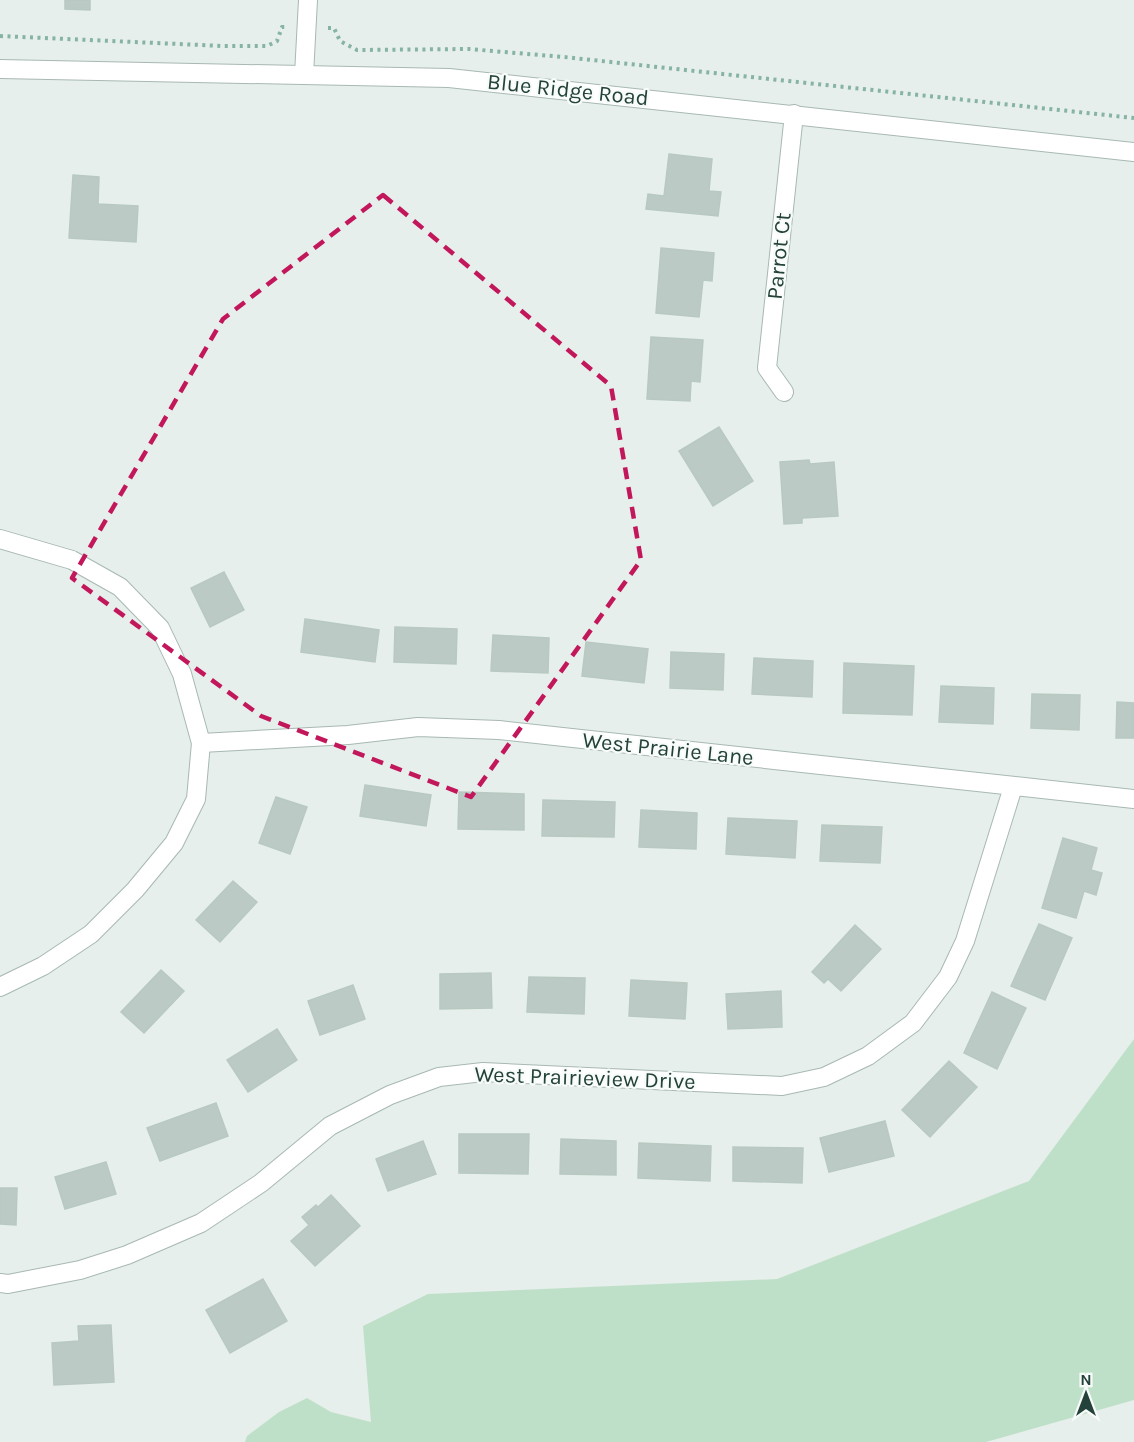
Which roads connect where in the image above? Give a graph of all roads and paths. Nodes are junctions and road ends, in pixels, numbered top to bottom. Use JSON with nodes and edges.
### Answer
{"nodes":[{"id":1,"x":308,"y":0,"type":"edge"},
{"id":2,"x":307,"y":28,"type":"junction"},
{"id":3,"x":0,"y":36,"type":"edge"},
{"id":4,"x":0,"y":69,"type":"edge"},
{"id":5,"x":304,"y":75,"type":"junction"},
{"id":6,"x":794,"y":114,"type":"junction"},
{"id":7,"x":1134,"y":118,"type":"edge"},
{"id":8,"x":1134,"y":152,"type":"edge"},
{"id":9,"x":784,"y":392,"type":"dead end"},
{"id":10,"x":0,"y":539,"type":"edge"},
{"id":11,"x":201,"y":743,"type":"junction"},
{"id":12,"x":1013,"y":787,"type":"junction"},
{"id":13,"x":1134,"y":799,"type":"edge"},
{"id":14,"x":0,"y":987,"type":"edge"},
{"id":15,"x":0,"y":1283,"type":"edge"}],
"edges":[{"from":1,"to":2,"type":"street"},
{"from":2,"to":3,"type":"path"},
{"from":2,"to":5,"type":"street"},
{"from":2,"to":7,"type":"path"},
{"from":4,"to":5,"type":"street","name":"Blue Ridge Road"},
{"from":5,"to":6,"type":"street","name":"Blue Ridge Road"},
{"from":6,"to":8,"type":"street","name":"Blue Ridge Road"},
{"from":6,"to":9,"type":"street","name":"Parrot Ct"},
{"from":10,"to":11,"type":"street"},
{"from":11,"to":12,"type":"street","name":"West Prairie Lane"},
{"from":11,"to":14,"type":"street"},
{"from":12,"to":13,"type":"street","name":"West Prairie Lane"},
{"from":12,"to":15,"type":"street","name":"West Prairieview Drive"}]}
